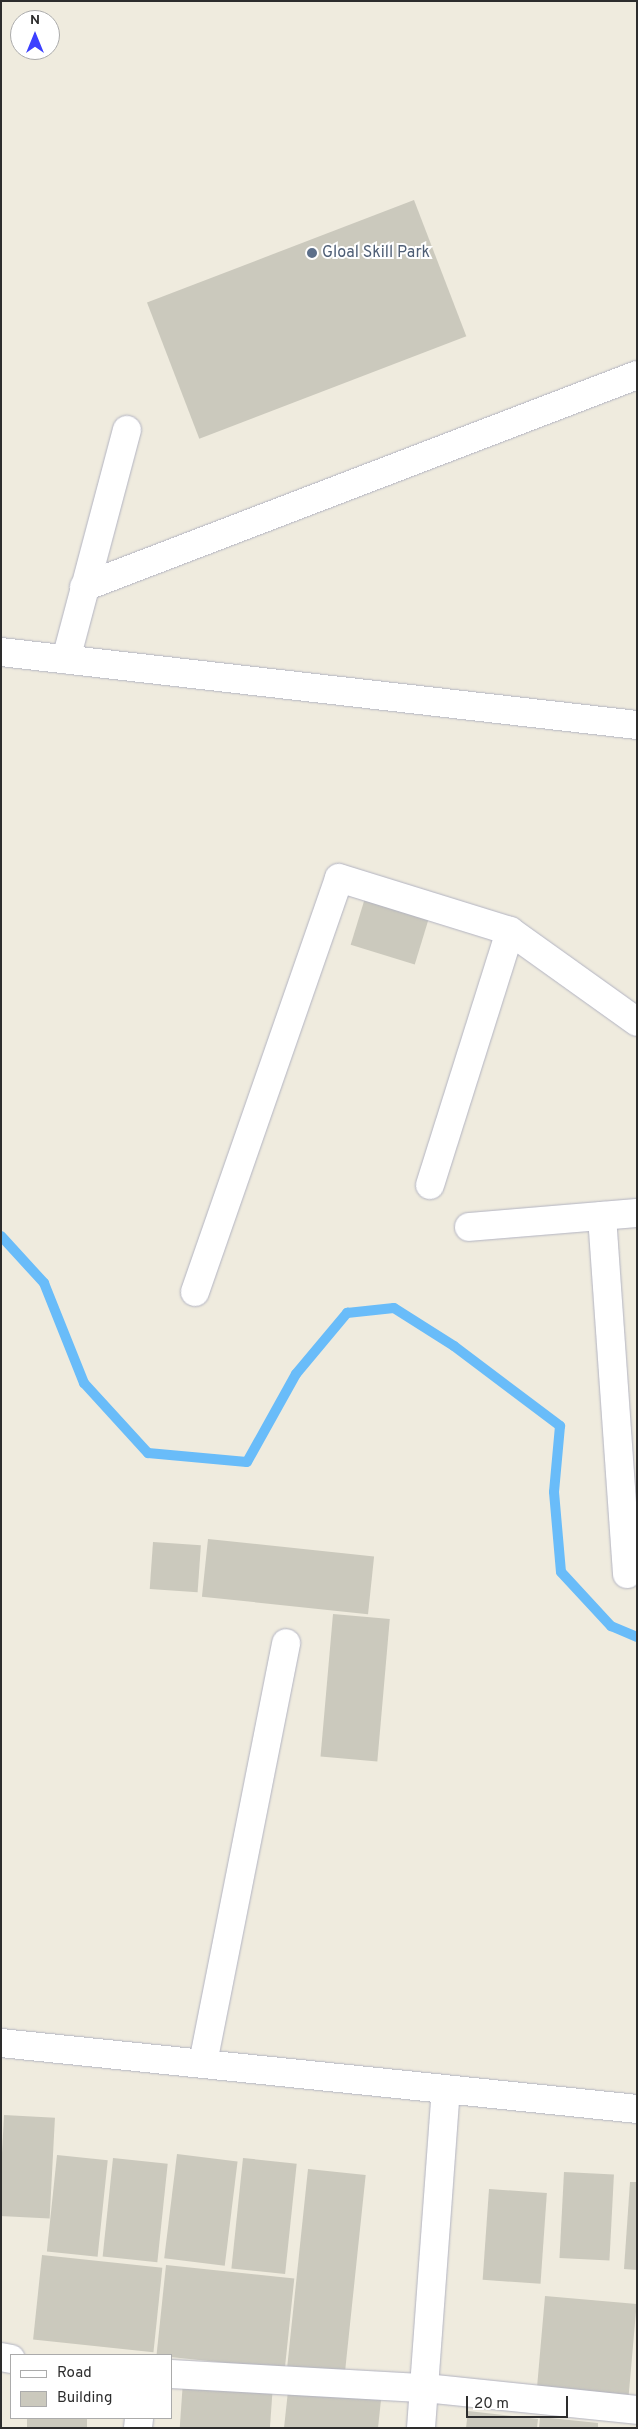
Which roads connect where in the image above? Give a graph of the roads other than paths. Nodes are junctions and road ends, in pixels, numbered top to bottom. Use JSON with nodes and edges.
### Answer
{"nodes":[{"id":1,"x":637,"y":375,"type":"edge"},
{"id":2,"x":127,"y":430,"type":"dead end"},
{"id":3,"x":84,"y":587,"type":"junction"},
{"id":4,"x":1,"y":652,"type":"edge"},
{"id":5,"x":66,"y":659,"type":"junction"},
{"id":6,"x":637,"y":725,"type":"edge"},
{"id":7,"x":510,"y":931,"type":"junction"},
{"id":8,"x":637,"y":1022,"type":"edge"},
{"id":9,"x":430,"y":1185,"type":"dead end"},
{"id":10,"x":637,"y":1213,"type":"edge"},
{"id":11,"x":602,"y":1216,"type":"junction"},
{"id":12,"x":469,"y":1227,"type":"dead end"},
{"id":13,"x":195,"y":1292,"type":"dead end"},
{"id":14,"x":627,"y":1574,"type":"dead end"},
{"id":15,"x":286,"y":1643,"type":"dead end"},
{"id":16,"x":1,"y":2042,"type":"edge"},
{"id":17,"x":203,"y":2063,"type":"junction"},
{"id":18,"x":446,"y":2090,"type":"junction"},
{"id":19,"x":637,"y":2109,"type":"edge"},
{"id":20,"x":172,"y":2374,"type":"edge"},
{"id":21,"x":425,"y":2388,"type":"junction"},
{"id":22,"x":637,"y":2410,"type":"edge"},
{"id":23,"x":421,"y":2428,"type":"edge"}],
"edges":[{"from":1,"to":3,"type":"street"},
{"from":2,"to":3,"type":"street"},
{"from":3,"to":5,"type":"street"},
{"from":4,"to":5,"type":"street"},
{"from":5,"to":6,"type":"street"},
{"from":7,"to":8,"type":"street"},
{"from":7,"to":9,"type":"street"},
{"from":7,"to":13,"type":"street"},
{"from":10,"to":11,"type":"street"},
{"from":11,"to":12,"type":"street"},
{"from":11,"to":14,"type":"street"},
{"from":15,"to":17,"type":"street"},
{"from":16,"to":17,"type":"street"},
{"from":17,"to":18,"type":"street"},
{"from":18,"to":19,"type":"street"},
{"from":18,"to":21,"type":"street"},
{"from":20,"to":21,"type":"street"},
{"from":21,"to":22,"type":"street"},
{"from":21,"to":23,"type":"street"}]}
